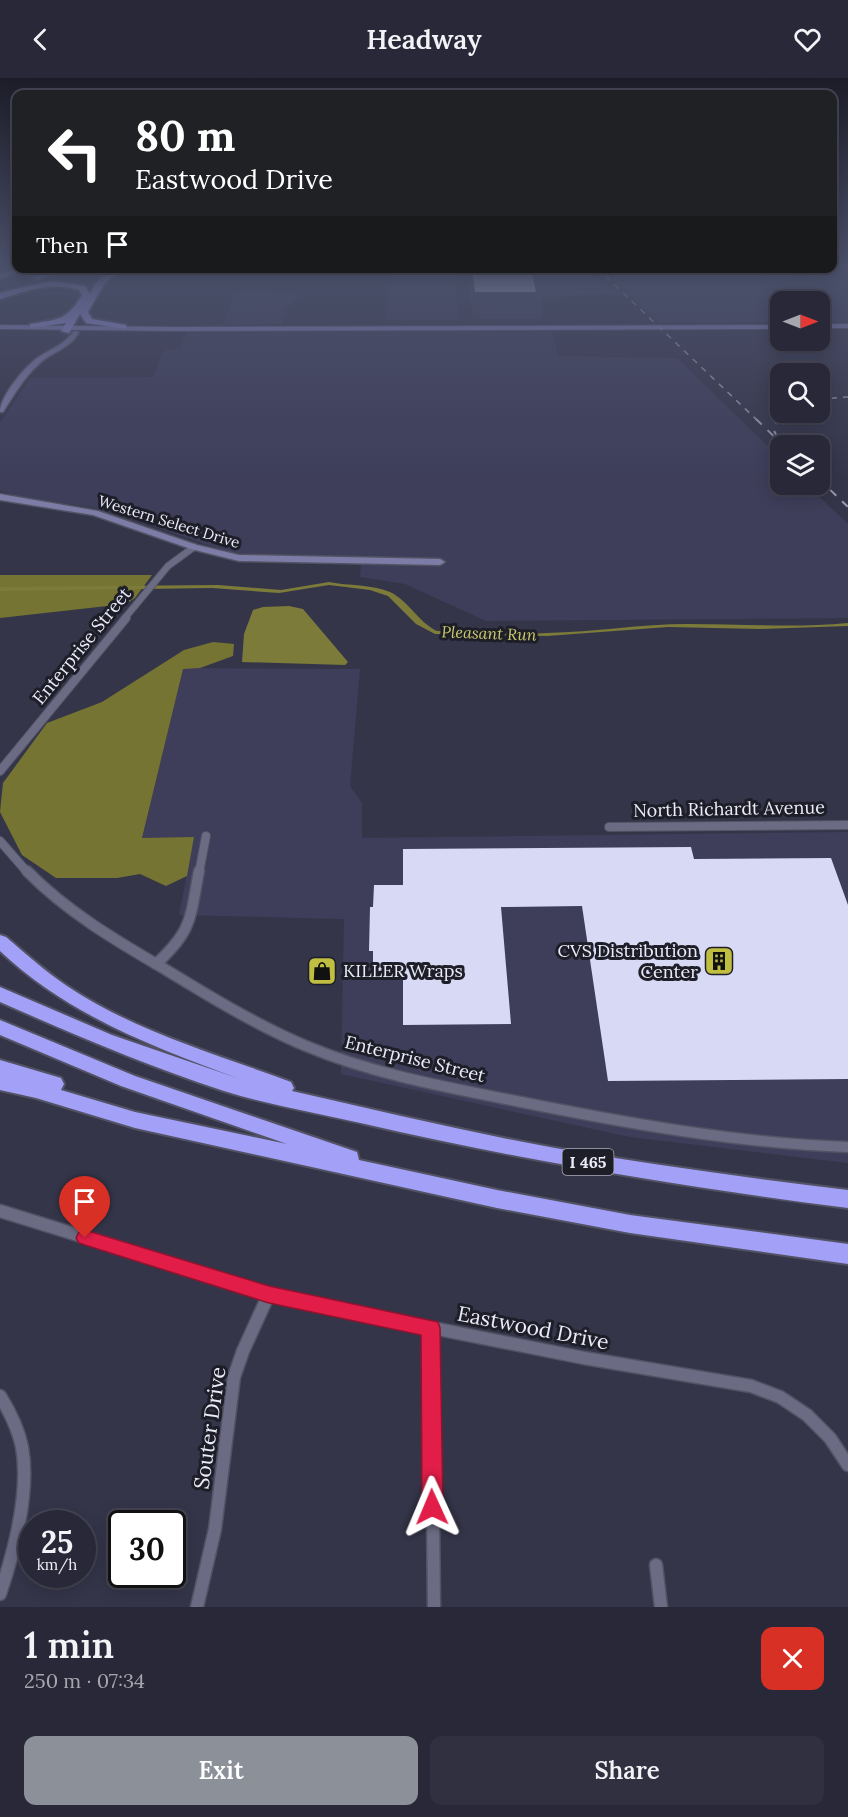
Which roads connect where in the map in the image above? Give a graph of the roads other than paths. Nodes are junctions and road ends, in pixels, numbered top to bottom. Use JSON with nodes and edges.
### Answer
{"nodes":[{"id":1,"x":70,"y":336,"type":"edge"},
{"id":2,"x":0,"y":410,"type":"edge"},
{"id":3,"x":0,"y":497,"type":"edge"},
{"id":4,"x":194,"y":547,"type":"junction"},
{"id":5,"x":440,"y":562,"type":"dead end"},
{"id":6,"x":0,"y":771,"type":"edge"},
{"id":7,"x":848,"y":825,"type":"edge"},
{"id":8,"x":609,"y":827,"type":"dead end"},
{"id":9,"x":206,"y":836,"type":"dead end"},
{"id":10,"x":0,"y":841,"type":"edge"},
{"id":11,"x":0,"y":941,"type":"edge"},
{"id":12,"x":156,"y":964,"type":"junction"},
{"id":13,"x":0,"y":994,"type":"edge"},
{"id":14,"x":0,"y":1027,"type":"edge"},
{"id":15,"x":0,"y":1068,"type":"edge"},
{"id":16,"x":0,"y":1082,"type":"edge"},
{"id":17,"x":332,"y":1107,"type":"junction"},
{"id":18,"x":253,"y":1146,"type":"junction"},
{"id":19,"x":848,"y":1147,"type":"edge"},
{"id":20,"x":404,"y":1178,"type":"junction"},
{"id":21,"x":848,"y":1200,"type":"edge"},
{"id":22,"x":0,"y":1212,"type":"edge"},
{"id":23,"x":848,"y":1254,"type":"edge"},
{"id":24,"x":269,"y":1294,"type":"junction"},
{"id":25,"x":431,"y":1328,"type":"junction"},
{"id":26,"x":0,"y":1396,"type":"edge"},
{"id":27,"x":848,"y":1465,"type":"edge"},
{"id":28,"x":656,"y":1565,"type":"dead end"},
{"id":29,"x":0,"y":1594,"type":"edge"},
{"id":30,"x":197,"y":1607,"type":"edge"},
{"id":31,"x":434,"y":1607,"type":"edge"},
{"id":32,"x":661,"y":1607,"type":"edge"}],
"edges":[{"from":1,"to":2,"type":"street"},
{"from":3,"to":4,"type":"street","name":"Western Select Drive"},
{"from":4,"to":5,"type":"street","name":"Western Select Drive"},
{"from":4,"to":6,"type":"street","name":"Enterprise Street"},
{"from":7,"to":8,"type":"street","name":"North Richardt Avenue"},
{"from":9,"to":12,"type":"street"},
{"from":10,"to":12,"type":"street","name":"Enterprise Street"},
{"from":11,"to":17,"type":"highway"},
{"from":12,"to":19,"type":"street","name":"Enterprise Street"},
{"from":13,"to":17,"type":"highway","number":"I 465"},
{"from":14,"to":20,"type":"highway"},
{"from":15,"to":18,"type":"highway"},
{"from":16,"to":18,"type":"highway"},
{"from":17,"to":21,"type":"highway","number":"I 465"},
{"from":18,"to":20,"type":"highway"},
{"from":20,"to":23,"type":"highway"},
{"from":22,"to":24,"type":"street","name":"Eastwood Drive"},
{"from":24,"to":25,"type":"street","name":"Eastwood Drive"},
{"from":24,"to":30,"type":"street","name":"Souter Drive"},
{"from":25,"to":27,"type":"street","name":"Eastwood Drive"},
{"from":25,"to":31,"type":"street"},
{"from":26,"to":29,"type":"street"},
{"from":28,"to":32,"type":"street"}]}
